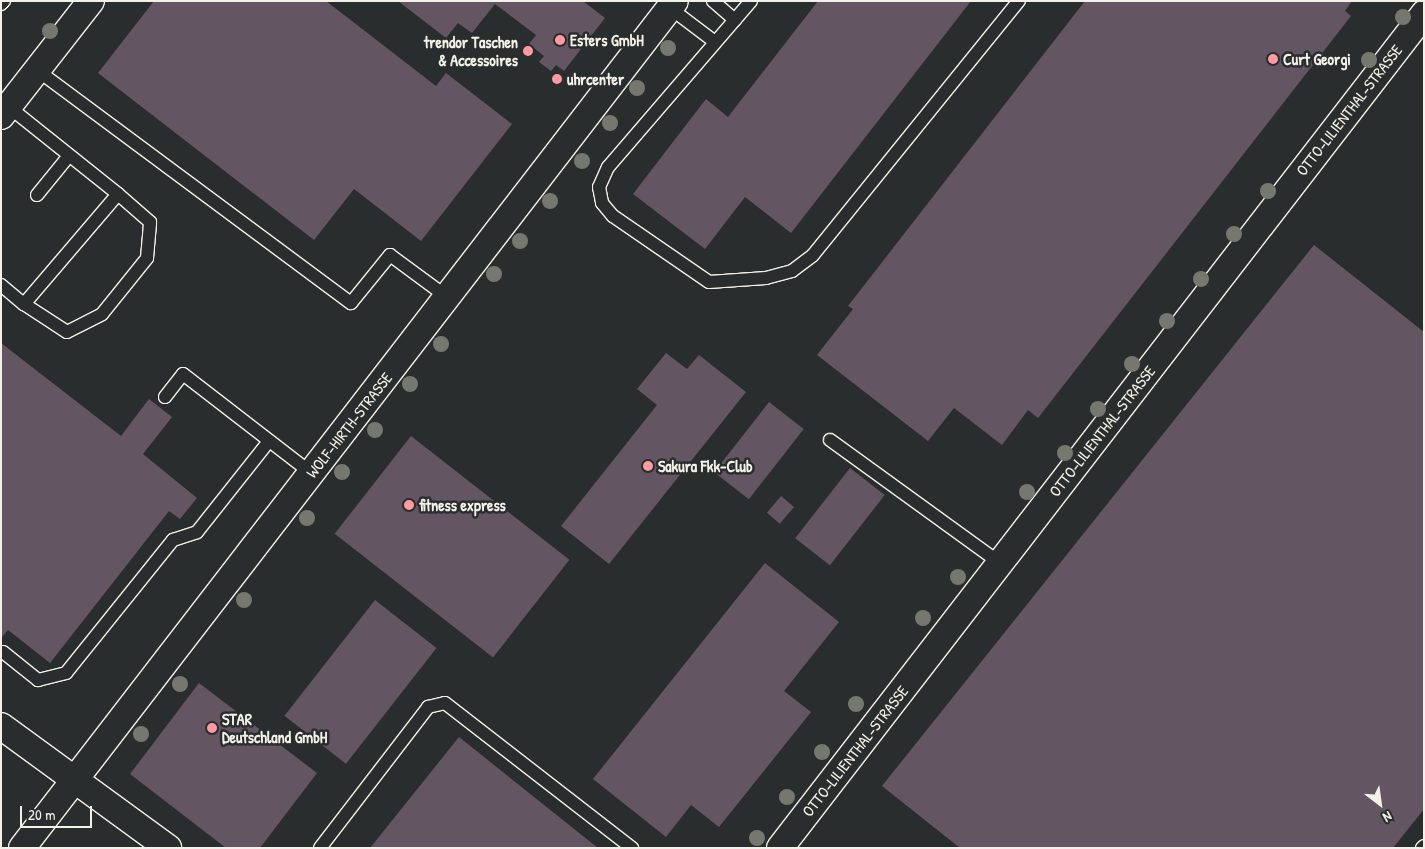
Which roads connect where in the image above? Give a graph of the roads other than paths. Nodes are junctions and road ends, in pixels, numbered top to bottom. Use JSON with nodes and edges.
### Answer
{"nodes":[{"id":1,"x":4,"y":1,"type":"edge"},
{"id":2,"x":91,"y":1,"type":"edge"},
{"id":3,"x":713,"y":1,"type":"edge"},
{"id":4,"x":751,"y":1,"type":"edge"},
{"id":5,"x":1019,"y":1,"type":"edge"},
{"id":6,"x":1,"y":4,"type":"edge"},
{"id":7,"x":673,"y":5,"type":"edge"},
{"id":8,"x":1424,"y":14,"type":"edge"},
{"id":9,"x":735,"y":20,"type":"junction"},
{"id":10,"x":715,"y":42,"type":"junction"},
{"id":11,"x":37,"y":70,"type":"junction"},
{"id":12,"x":5,"y":112,"type":"edge"},
{"id":13,"x":68,"y":157,"type":"junction"},
{"id":14,"x":118,"y":194,"type":"junction"},
{"id":15,"x":37,"y":195,"type":"dead end"},
{"id":16,"x":1,"y":286,"type":"edge"},
{"id":17,"x":447,"y":297,"type":"junction"},
{"id":18,"x":24,"y":304,"type":"junction"},
{"id":19,"x":165,"y":397,"type":"dead end"},
{"id":20,"x":830,"y":440,"type":"dead end"},
{"id":21,"x":269,"y":441,"type":"junction"},
{"id":22,"x":311,"y":473,"type":"junction"},
{"id":23,"x":1000,"y":563,"type":"junction"},
{"id":24,"x":3,"y":652,"type":"dead end"},
{"id":25,"x":1,"y":726,"type":"edge"},
{"id":26,"x":74,"y":781,"type":"junction"},
{"id":27,"x":628,"y":846,"type":"edge"},
{"id":28,"x":22,"y":848,"type":"edge"},
{"id":29,"x":168,"y":848,"type":"edge"},
{"id":30,"x":320,"y":848,"type":"edge"},
{"id":31,"x":780,"y":848,"type":"edge"}],
"edges":[{"from":1,"to":6,"type":"lane"},
{"from":2,"to":11,"type":"street"},
{"from":3,"to":9,"type":"lane"},
{"from":4,"to":9,"type":"lane"},
{"from":5,"to":10,"type":"lane"},
{"from":7,"to":10,"type":"lane"},
{"from":7,"to":17,"type":"street","name":"WOLF-HIRTH-STRASSE"},
{"from":8,"to":23,"type":"street","name":"OTTO-LILIENTHAL-STRASSE"},
{"from":9,"to":10,"type":"lane"},
{"from":11,"to":12,"type":"street"},
{"from":11,"to":17,"type":"lane"},
{"from":12,"to":13,"type":"lane"},
{"from":13,"to":14,"type":"lane"},
{"from":13,"to":15,"type":"lane"},
{"from":14,"to":18,"type":"lane"},
{"from":14,"to":18,"type":"lane"},
{"from":16,"to":18,"type":"lane"},
{"from":17,"to":22,"type":"street","name":"WOLF-HIRTH-STRASSE"},
{"from":19,"to":21,"type":"lane"},
{"from":20,"to":23,"type":"lane"},
{"from":21,"to":22,"type":"lane"},
{"from":21,"to":24,"type":"lane"},
{"from":22,"to":26,"type":"street","name":"WOLF-HIRTH-STRASSE"},
{"from":23,"to":31,"type":"street","name":"OTTO-LILIENTHAL-STRASSE"},
{"from":25,"to":26,"type":"street"},
{"from":26,"to":28,"type":"street","name":"WOLF-HIRTH-STRASSE"},
{"from":26,"to":29,"type":"street"},
{"from":27,"to":30,"type":"lane"}]}
